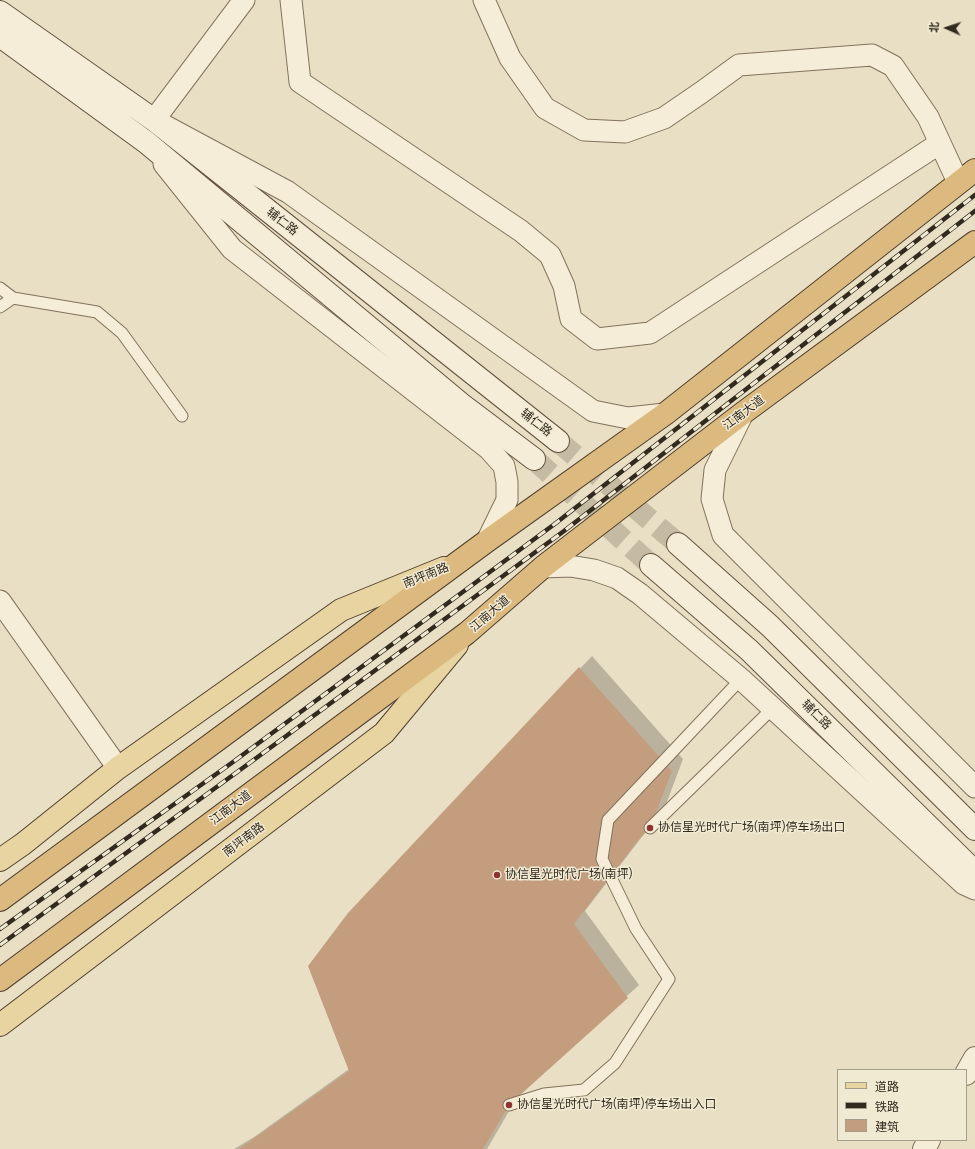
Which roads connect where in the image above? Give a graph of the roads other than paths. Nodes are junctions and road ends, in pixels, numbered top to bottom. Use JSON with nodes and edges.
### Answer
{"nodes":[{"id":1,"x":244,"y":0,"type":"edge"},
{"id":2,"x":291,"y":0,"type":"edge"},
{"id":3,"x":484,"y":0,"type":"edge"},
{"id":4,"x":0,"y":12,"type":"edge"},
{"id":5,"x":7,"y":38,"type":"edge"},
{"id":6,"x":154,"y":120,"type":"junction"},
{"id":7,"x":146,"y":142,"type":"junction"},
{"id":8,"x":940,"y":143,"type":"junction"},
{"id":9,"x":975,"y":170,"type":"edge"},
{"id":10,"x":958,"y":182,"type":"junction"},
{"id":11,"x":975,"y":242,"type":"edge"},
{"id":12,"x":0,"y":288,"type":"edge"},
{"id":13,"x":13,"y":298,"type":"junction"},
{"id":14,"x":0,"y":307,"type":"edge"},
{"id":15,"x":743,"y":413,"type":"junction"},
{"id":16,"x":665,"y":414,"type":"junction"},
{"id":17,"x":182,"y":416,"type":"dead end"},
{"id":18,"x":558,"y":441,"type":"tunnel mouth"},
{"id":19,"x":534,"y":459,"type":"tunnel mouth"},
{"id":20,"x":487,"y":541,"type":"junction"},
{"id":21,"x":678,"y":544,"type":"tunnel mouth"},
{"id":22,"x":458,"y":563,"type":"junction"},
{"id":23,"x":651,"y":565,"type":"tunnel mouth"},
{"id":24,"x":543,"y":567,"type":"junction"},
{"id":25,"x":0,"y":601,"type":"edge"},
{"id":26,"x":467,"y":633,"type":"junction"},
{"id":27,"x":741,"y":679,"type":"junction"},
{"id":28,"x":773,"y":708,"type":"junction"},
{"id":29,"x":118,"y":768,"type":"junction"},
{"id":30,"x":975,"y":787,"type":"edge"},
{"id":31,"x":650,"y":828,"type":"dead end"},
{"id":32,"x":975,"y":829,"type":"edge"},
{"id":33,"x":0,"y":860,"type":"edge"},
{"id":34,"x":975,"y":872,"type":"edge"},
{"id":35,"x":975,"y":889,"type":"edge"},
{"id":36,"x":0,"y":900,"type":"edge"},
{"id":37,"x":0,"y":980,"type":"edge"},
{"id":38,"x":0,"y":1025,"type":"edge"},
{"id":39,"x":975,"y":1058,"type":"edge"},
{"id":40,"x":967,"y":1072,"type":"edge"},
{"id":41,"x":509,"y":1105,"type":"dead end"}],
"edges":[{"from":1,"to":6,"type":"street"},
{"from":2,"to":8,"type":"street"},
{"from":3,"to":8,"type":"street"},
{"from":4,"to":5,"type":"main road","name":"辅仁路"},
{"from":5,"to":6,"type":"main road","name":"辅仁路"},
{"from":5,"to":7,"type":"main road","name":"辅仁路"},
{"from":6,"to":16,"type":"street"},
{"from":6,"to":18,"type":"main road","name":"辅仁路"},
{"from":7,"to":19,"type":"main road","name":"辅仁路"},
{"from":7,"to":20,"type":"street"},
{"from":8,"to":10,"type":"street"},
{"from":9,"to":10,"type":"highway"},
{"from":10,"to":16,"type":"highway"},
{"from":11,"to":15,"type":"highway","name":"江南大道"},
{"from":12,"to":13,"type":"lane"},
{"from":13,"to":14,"type":"lane"},
{"from":13,"to":17,"type":"lane"},
{"from":15,"to":24,"type":"highway","name":"江南大道"},
{"from":15,"to":30,"type":"street"},
{"from":16,"to":20,"type":"highway"},
{"from":20,"to":22,"type":"highway"},
{"from":21,"to":32,"type":"main road"},
{"from":22,"to":29,"type":"main road","name":"南坪南路"},
{"from":22,"to":36,"type":"highway"},
{"from":23,"to":34,"type":"main road","name":"辅仁路"},
{"from":24,"to":26,"type":"highway","name":"江南大道"},
{"from":24,"to":27,"type":"street"},
{"from":25,"to":29,"type":"street"},
{"from":26,"to":37,"type":"highway","name":"江南大道"},
{"from":26,"to":38,"type":"main road","name":"南坪南路"},
{"from":27,"to":28,"type":"street"},
{"from":27,"to":41,"type":"lane"},
{"from":28,"to":31,"type":"lane"},
{"from":28,"to":35,"type":"street"},
{"from":29,"to":33,"type":"main road","name":"南坪南路"},
{"from":39,"to":40,"type":"main road"}]}
